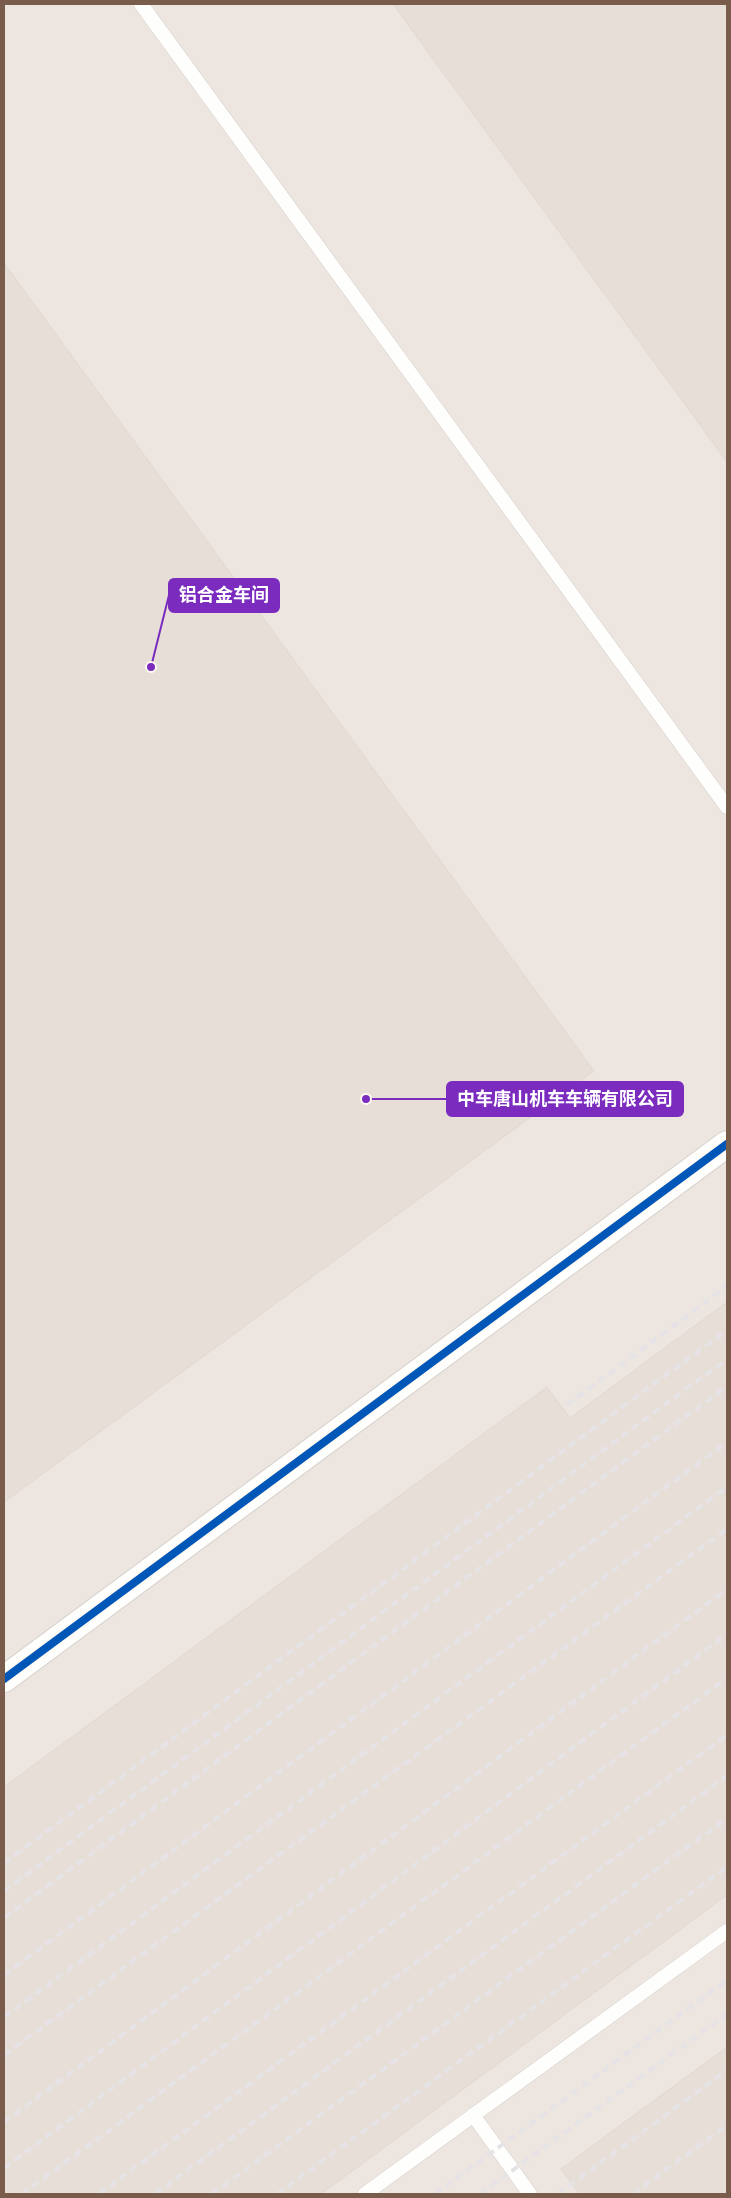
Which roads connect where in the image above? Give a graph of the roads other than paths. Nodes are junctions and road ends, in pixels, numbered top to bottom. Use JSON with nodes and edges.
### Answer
{"nodes":[{"id":1,"x":141,"y":4,"type":"edge"},
{"id":2,"x":727,"y":807,"type":"edge"},
{"id":3,"x":727,"y":1144,"type":"edge"},
{"id":4,"x":4,"y":1679,"type":"edge"},
{"id":5,"x":727,"y":1931,"type":"edge"},
{"id":6,"x":474,"y":2115,"type":"junction"},
{"id":7,"x":365,"y":2194,"type":"edge"},
{"id":8,"x":530,"y":2194,"type":"edge"}],
"edges":[{"from":1,"to":2,"type":"lane"},
{"from":3,"to":4,"type":"street"},
{"from":5,"to":6,"type":"lane"},
{"from":6,"to":7,"type":"lane"},
{"from":6,"to":8,"type":"lane"}]}
